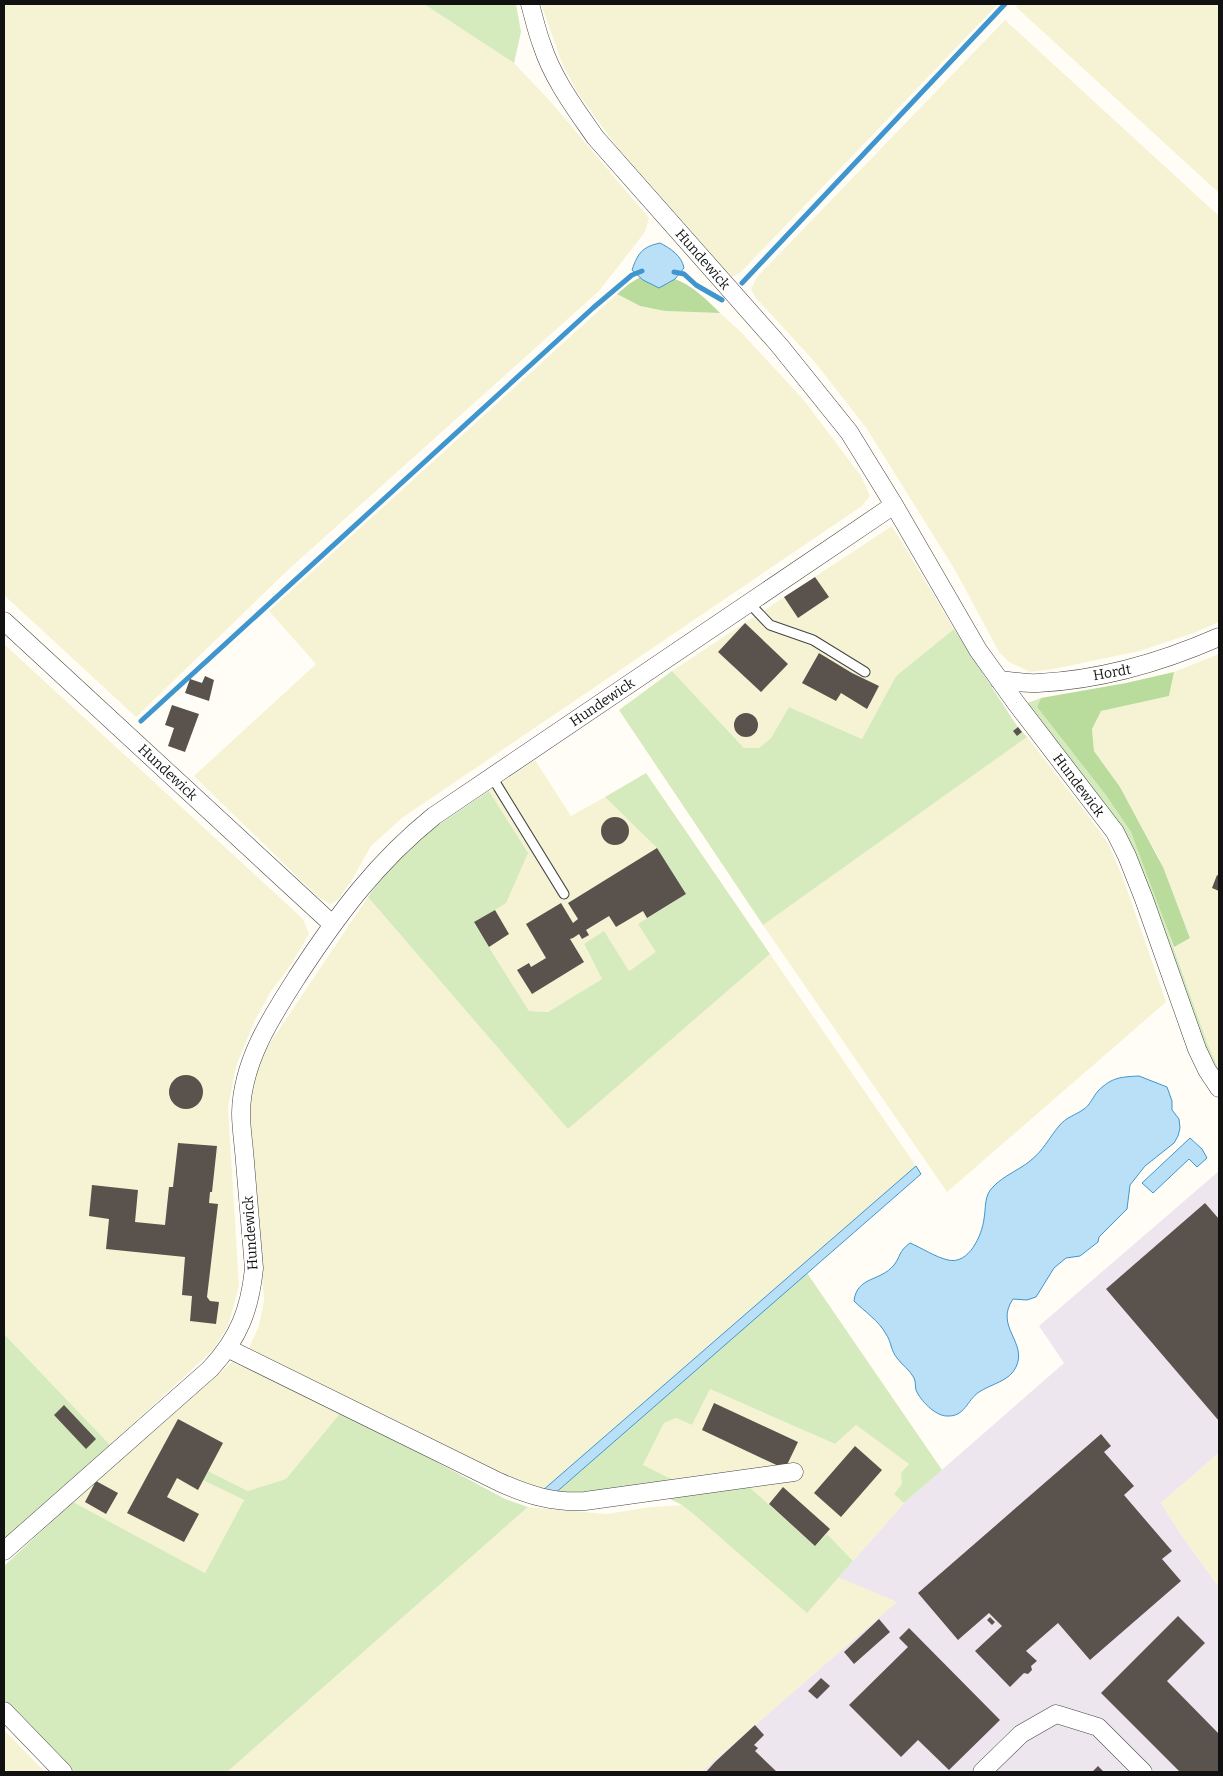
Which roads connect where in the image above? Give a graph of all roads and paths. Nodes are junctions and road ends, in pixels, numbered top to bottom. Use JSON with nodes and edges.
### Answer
{"nodes":[{"id":1,"x":530,"y":4,"type":"edge"},
{"id":2,"x":894,"y":505,"type":"junction"},
{"id":3,"x":749,"y":603,"type":"junction"},
{"id":4,"x":4,"y":621,"type":"edge"},
{"id":5,"x":1219,"y":637,"type":"edge"},
{"id":6,"x":865,"y":672,"type":"dead end"},
{"id":7,"x":999,"y":680,"type":"junction"},
{"id":8,"x":492,"y":776,"type":"junction"},
{"id":9,"x":564,"y":894,"type":"dead end"},
{"id":10,"x":332,"y":924,"type":"junction"},
{"id":11,"x":1219,"y":1088,"type":"edge"},
{"id":12,"x":227,"y":1348,"type":"junction"},
{"id":13,"x":794,"y":1472,"type":"dead end"},
{"id":14,"x":4,"y":1551,"type":"edge"},
{"id":15,"x":4,"y":1711,"type":"edge"},
{"id":16,"x":63,"y":1772,"type":"edge"},
{"id":17,"x":982,"y":1772,"type":"edge"},
{"id":18,"x":1143,"y":1772,"type":"edge"}],
"edges":[{"from":1,"to":2,"type":"street","name":"Hundewick"},
{"from":2,"to":3,"type":"street","name":"Hundewick"},
{"from":2,"to":7,"type":"street","name":"Hundewick"},
{"from":3,"to":6,"type":"lane"},
{"from":3,"to":8,"type":"street","name":"Hundewick"},
{"from":4,"to":10,"type":"street","name":"Hundewick"},
{"from":5,"to":7,"type":"street","name":"Hordt"},
{"from":7,"to":11,"type":"street","name":"Hundewick"},
{"from":8,"to":9,"type":"lane"},
{"from":8,"to":10,"type":"street","name":"Hundewick"},
{"from":10,"to":12,"type":"street","name":"Hundewick"},
{"from":12,"to":13,"type":"street"},
{"from":12,"to":14,"type":"street","name":"Hundewick"},
{"from":15,"to":16,"type":"street"},
{"from":17,"to":18,"type":"street"}]}
